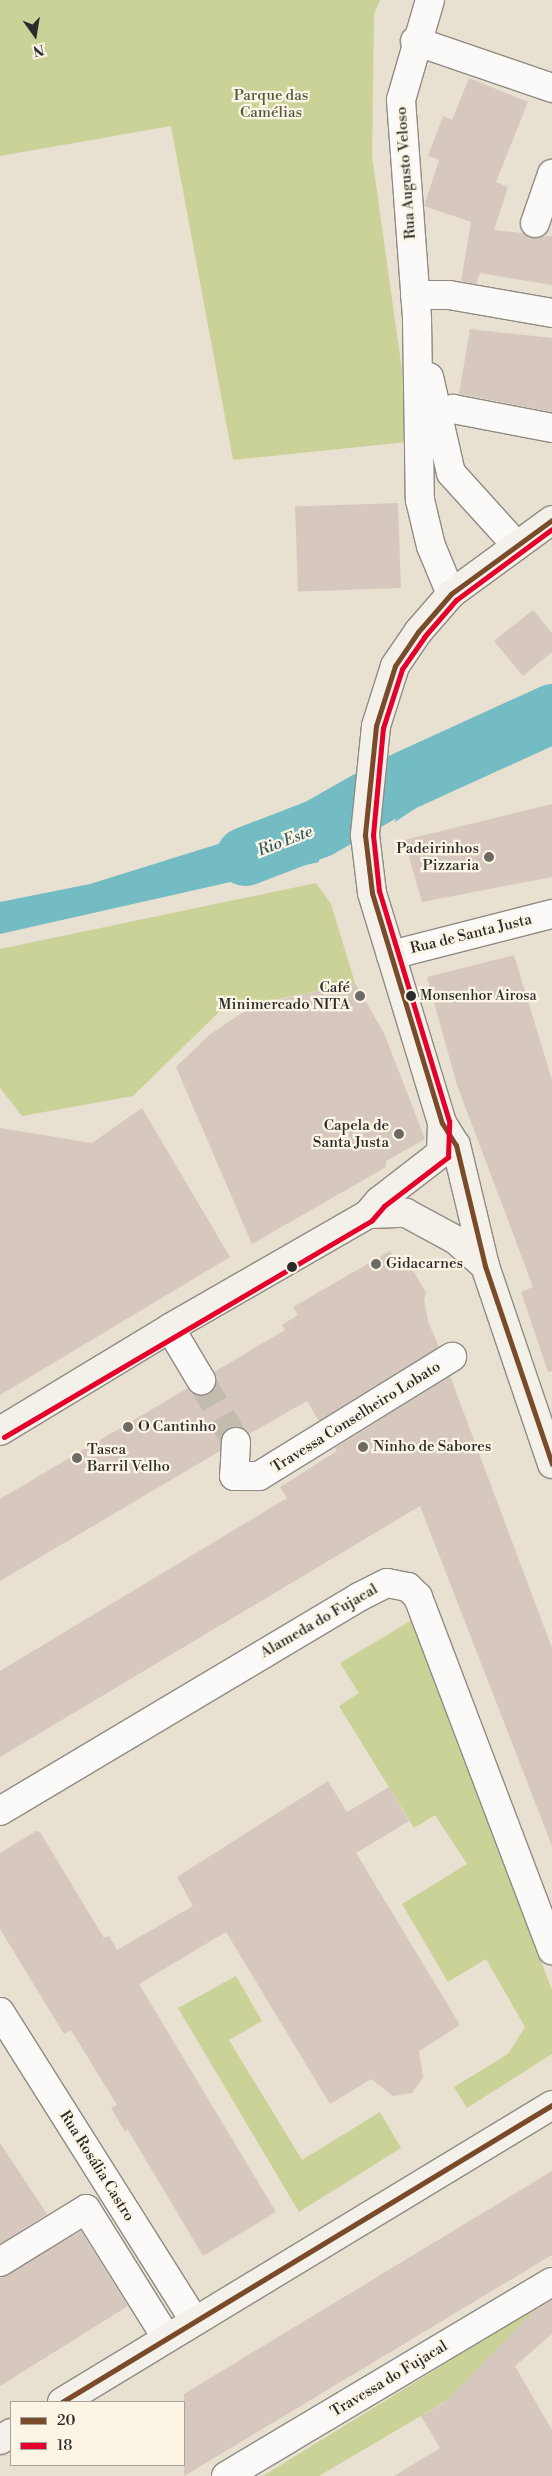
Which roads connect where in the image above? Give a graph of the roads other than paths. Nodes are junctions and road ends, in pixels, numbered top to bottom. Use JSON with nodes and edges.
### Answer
{"nodes":[{"id":1,"x":430,"y":0,"type":"edge"},
{"id":2,"x":416,"y":41,"type":"junction"},
{"id":3,"x":552,"y":88,"type":"edge"},
{"id":4,"x":552,"y":174,"type":"edge"},
{"id":5,"x":534,"y":224,"type":"dead end"},
{"id":6,"x":416,"y":307,"type":"junction"},
{"id":7,"x":552,"y":313,"type":"edge"},
{"id":8,"x":439,"y":423,"type":"junction"},
{"id":9,"x":552,"y":428,"type":"edge"},
{"id":10,"x":552,"y":520,"type":"edge"},
{"id":11,"x":516,"y":545,"type":"junction"},
{"id":12,"x":451,"y":594,"type":"junction"},
{"id":13,"x":552,"y":914,"type":"edge"},
{"id":14,"x":390,"y":955,"type":"junction"},
{"id":15,"x":442,"y":1123,"type":"junction"},
{"id":16,"x":368,"y":1214,"type":"junction"},
{"id":17,"x":485,"y":1266,"type":"junction"},
{"id":18,"x":170,"y":1328,"type":"junction"},
{"id":19,"x":452,"y":1358,"type":"dead end"},
{"id":20,"x":201,"y":1380,"type":"tunnel mouth"},
{"id":21,"x":0,"y":1431,"type":"edge"},
{"id":22,"x":236,"y":1442,"type":"tunnel mouth"},
{"id":23,"x":552,"y":1464,"type":"edge"},
{"id":24,"x":0,"y":1811,"type":"edge"},
{"id":25,"x":552,"y":1950,"type":"edge"},
{"id":26,"x":0,"y":2012,"type":"edge"},
{"id":27,"x":552,"y":2105,"type":"edge"},
{"id":28,"x":0,"y":2262,"type":"edge"},
{"id":29,"x":552,"y":2282,"type":"edge"},
{"id":30,"x":194,"y":2320,"type":"junction"},
{"id":31,"x":166,"y":2337,"type":"junction"},
{"id":32,"x":64,"y":2401,"type":"edge"},
{"id":33,"x":226,"y":2476,"type":"edge"}],
"edges":[{"from":1,"to":2,"type":"street","name":"Rua Augusto Veloso"},
{"from":2,"to":3,"type":"street"},
{"from":2,"to":6,"type":"street","name":"Rua Augusto Veloso"},
{"from":4,"to":5,"type":"street"},
{"from":6,"to":7,"type":"street"},
{"from":6,"to":8,"type":"street","name":"Rua Augusto Veloso"},
{"from":6,"to":12,"type":"street","name":"Rua Augusto Veloso"},
{"from":8,"to":9,"type":"street"},
{"from":8,"to":11,"type":"street","name":"Rua Augusto Veloso"},
{"from":10,"to":11,"type":"main road"},
{"from":11,"to":12,"type":"main road"},
{"from":12,"to":14,"type":"main road"},
{"from":13,"to":14,"type":"street","name":"Rua de Santa Justa"},
{"from":14,"to":15,"type":"main road"},
{"from":15,"to":16,"type":"main road"},
{"from":15,"to":17,"type":"main road"},
{"from":16,"to":17,"type":"main road"},
{"from":16,"to":18,"type":"main road"},
{"from":17,"to":23,"type":"main road"},
{"from":18,"to":20,"type":"street"},
{"from":18,"to":21,"type":"main road"},
{"from":19,"to":22,"type":"street","name":"Travessa Conselheiro Lobato"},
{"from":24,"to":25,"type":"street","name":"Alameda do Fujacal"},
{"from":26,"to":30,"type":"street","name":"Rua Rosália Castro"},
{"from":27,"to":30,"type":"main road"},
{"from":28,"to":31,"type":"street"},
{"from":29,"to":33,"type":"street","name":"Travessa do Fujacal"},
{"from":30,"to":31,"type":"main road"},
{"from":31,"to":32,"type":"main road"}]}
